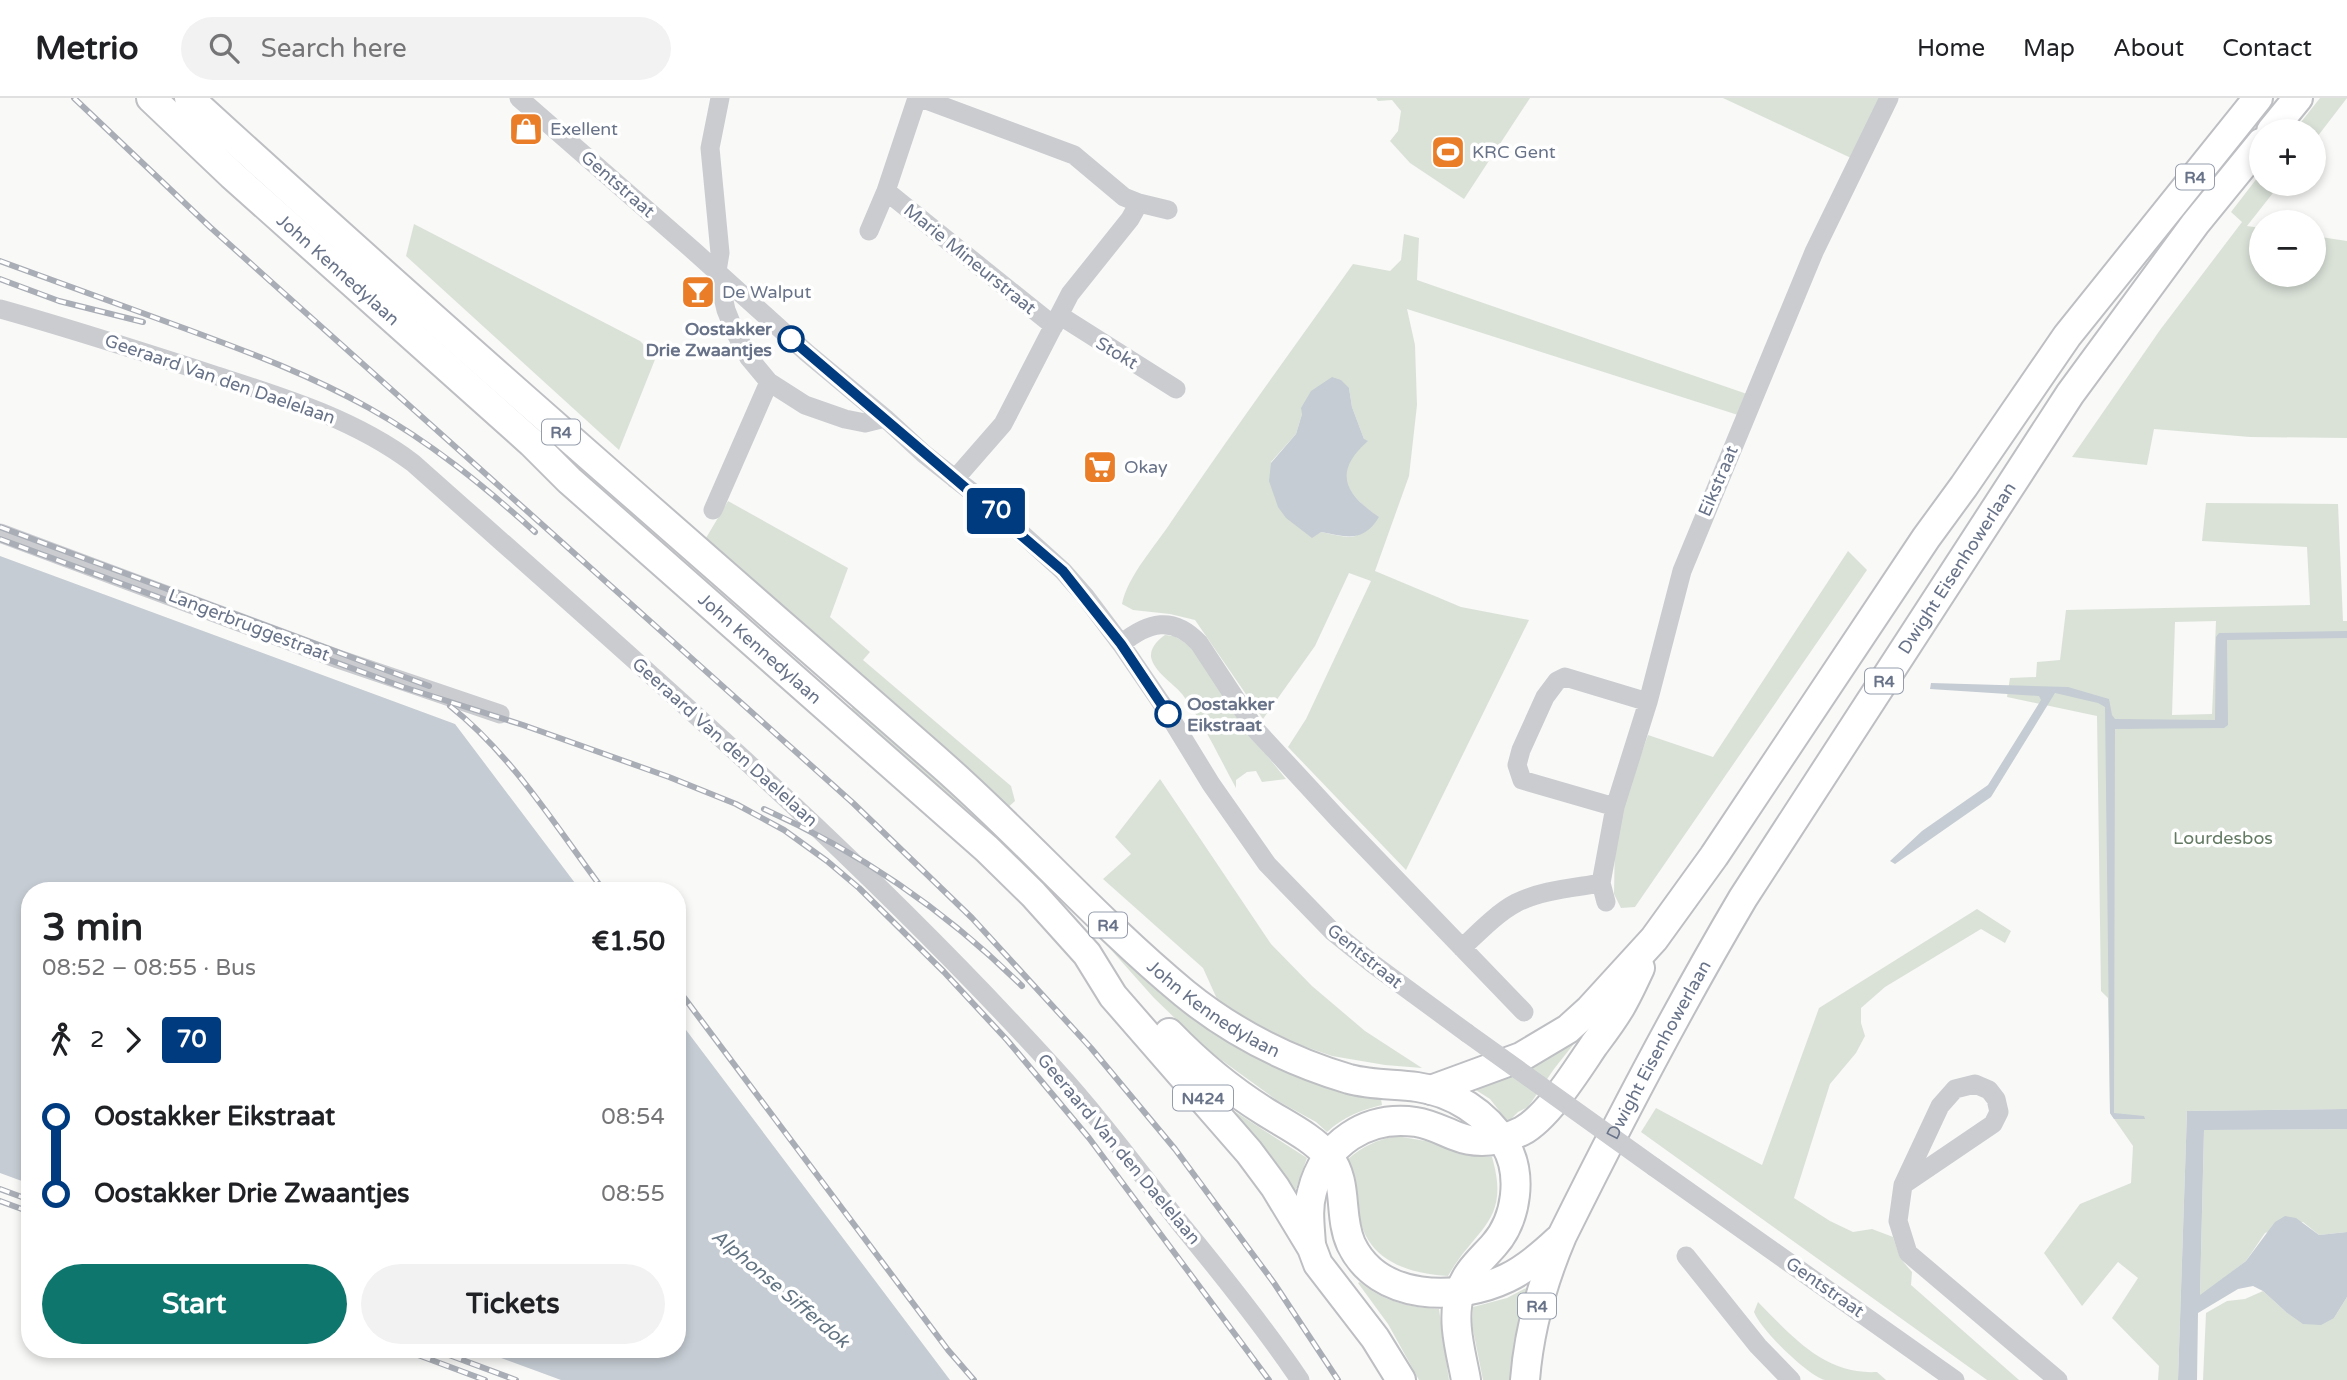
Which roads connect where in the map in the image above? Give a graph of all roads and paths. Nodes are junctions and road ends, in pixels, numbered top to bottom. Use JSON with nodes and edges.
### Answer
{"nodes":[{"id":1,"x":151,"y":98,"type":"edge"},
{"id":2,"x":189,"y":98,"type":"edge"},
{"id":3,"x":519,"y":98,"type":"edge"},
{"id":4,"x":720,"y":98,"type":"edge"},
{"id":5,"x":919,"y":98,"type":"edge"},
{"id":6,"x":1889,"y":98,"type":"edge"},
{"id":7,"x":2258,"y":98,"type":"edge"},
{"id":8,"x":2298,"y":98,"type":"edge"},
{"id":9,"x":947,"y":102,"type":"edge"},
{"id":10,"x":2281,"y":119,"type":"edge"},
{"id":11,"x":2249,"y":158,"type":"edge"},
{"id":12,"x":886,"y":191,"type":"junction"},
{"id":13,"x":1139,"y":203,"type":"junction"},
{"id":14,"x":1168,"y":210,"type":"dead end"},
{"id":15,"x":869,"y":231,"type":"dead end"},
{"id":16,"x":717,"y":271,"type":"junction"},
{"id":17,"x":0,"y":309,"type":"edge"},
{"id":18,"x":1056,"y":321,"type":"junction"},
{"id":19,"x":769,"y":382,"type":"junction"},
{"id":20,"x":1177,"y":389,"type":"dead end"},
{"id":21,"x":885,"y":418,"type":"junction"},
{"id":22,"x":955,"y":479,"type":"junction"},
{"id":23,"x":713,"y":510,"type":"dead end"},
{"id":24,"x":0,"y":534,"type":"edge"},
{"id":25,"x":1121,"y":644,"type":"junction"},
{"id":26,"x":1648,"y":702,"type":"junction"},
{"id":27,"x":500,"y":714,"type":"dead end"},
{"id":28,"x":1615,"y":807,"type":"junction"},
{"id":29,"x":1654,"y":939,"type":"junction"},
{"id":30,"x":1462,"y":948,"type":"junction"},
{"id":31,"x":1087,"y":954,"type":"junction"},
{"id":32,"x":1524,"y":1012,"type":"dead end"},
{"id":33,"x":1431,"y":1090,"type":"junction"},
{"id":34,"x":1502,"y":1138,"type":"junction"},
{"id":35,"x":1328,"y":1157,"type":"junction"},
{"id":36,"x":1903,"y":1185,"type":"junction"},
{"id":37,"x":1562,"y":1236,"type":"junction"},
{"id":38,"x":1312,"y":1248,"type":"junction"},
{"id":39,"x":1686,"y":1256,"type":"dead end"},
{"id":40,"x":1460,"y":1292,"type":"junction"},
{"id":41,"x":1300,"y":1380,"type":"edge"},
{"id":42,"x":1401,"y":1380,"type":"edge"},
{"id":43,"x":1466,"y":1380,"type":"edge"},
{"id":44,"x":1525,"y":1380,"type":"edge"},
{"id":45,"x":1791,"y":1380,"type":"edge"},
{"id":46,"x":1955,"y":1380,"type":"edge"},
{"id":47,"x":2058,"y":1380,"type":"edge"}],
"edges":[{"from":1,"to":31,"type":"highway","name":"John Kennedylaan","number":"R4"},
{"from":2,"to":33,"type":"highway","name":"John Kennedylaan","number":"R4"},
{"from":3,"to":16,"type":"street","name":"Gentstraat"},
{"from":4,"to":16,"type":"street"},
{"from":5,"to":9,"type":"street"},
{"from":5,"to":12,"type":"street","name":"Marie Mineurstraat"},
{"from":6,"to":26,"type":"street","name":"Eikstraat"},
{"from":7,"to":29,"type":"highway","number":"R4"},
{"from":8,"to":10,"type":"highway"},
{"from":9,"to":13,"type":"street"},
{"from":11,"to":37,"type":"highway","name":"Dwight Eisenhowerlaan","number":"R4"},
{"from":12,"to":15,"type":"street","name":"Marie Mineurstraat"},
{"from":12,"to":18,"type":"street","name":"Marie Mineurstraat"},
{"from":13,"to":14,"type":"street"},
{"from":13,"to":18,"type":"street"},
{"from":16,"to":19,"type":"street"},
{"from":16,"to":21,"type":"street","name":"Gentstraat"},
{"from":17,"to":41,"type":"street","name":"Geeraard Van den Daelelaan"},
{"from":18,"to":20,"type":"street","name":"Stokt"},
{"from":18,"to":22,"type":"street"},
{"from":19,"to":21,"type":"street"},
{"from":19,"to":23,"type":"street"},
{"from":21,"to":22,"type":"street","name":"Gentstraat"},
{"from":22,"to":25,"type":"street","name":"Gentstraat"},
{"from":24,"to":27,"type":"street","name":"Langerbruggestraat"},
{"from":25,"to":30,"type":"street"},
{"from":25,"to":46,"type":"street","name":"Gentstraat","bridge":true},
{"from":26,"to":28,"type":"street","name":"Eikstraat"},
{"from":26,"to":28,"type":"street"},
{"from":28,"to":30,"type":"street","name":"Eikstraat"},
{"from":29,"to":33,"type":"highway","name":"John Kennedylaan","number":"R4"},
{"from":29,"to":34,"type":"highway","name":"John Kennedylaan","number":"N424"},
{"from":30,"to":32,"type":"street"},
{"from":31,"to":35,"type":"highway","name":"Dwight Eisenhowerlaan","number":"R4"},
{"from":31,"to":38,"type":"highway","name":"John Kennedylaan","number":"N424"},
{"from":33,"to":34,"type":"highway","name":"John Kennedylaan","number":"R4"},
{"from":34,"to":35,"type":"highway","name":"John Kennedylaan","number":"N424"},
{"from":34,"to":40,"type":"highway","name":"John Kennedylaan","number":"R4"},
{"from":35,"to":38,"type":"highway","name":"John Kennedylaan","number":"N424"},
{"from":35,"to":40,"type":"highway","name":"Dwight Eisenhowerlaan","number":"R4"},
{"from":36,"to":36,"type":"street"},
{"from":36,"to":47,"type":"street"},
{"from":37,"to":40,"type":"highway","name":"Dwight Eisenhowerlaan","number":"R4"},
{"from":37,"to":44,"type":"highway","name":"Dwight Eisenhowerlaan","number":"R4"},
{"from":38,"to":42,"type":"highway","name":"John Kennedylaan","number":"N424"},
{"from":39,"to":45,"type":"street"},
{"from":40,"to":43,"type":"highway","name":"John Kennedylaan","number":"R4"}]}
